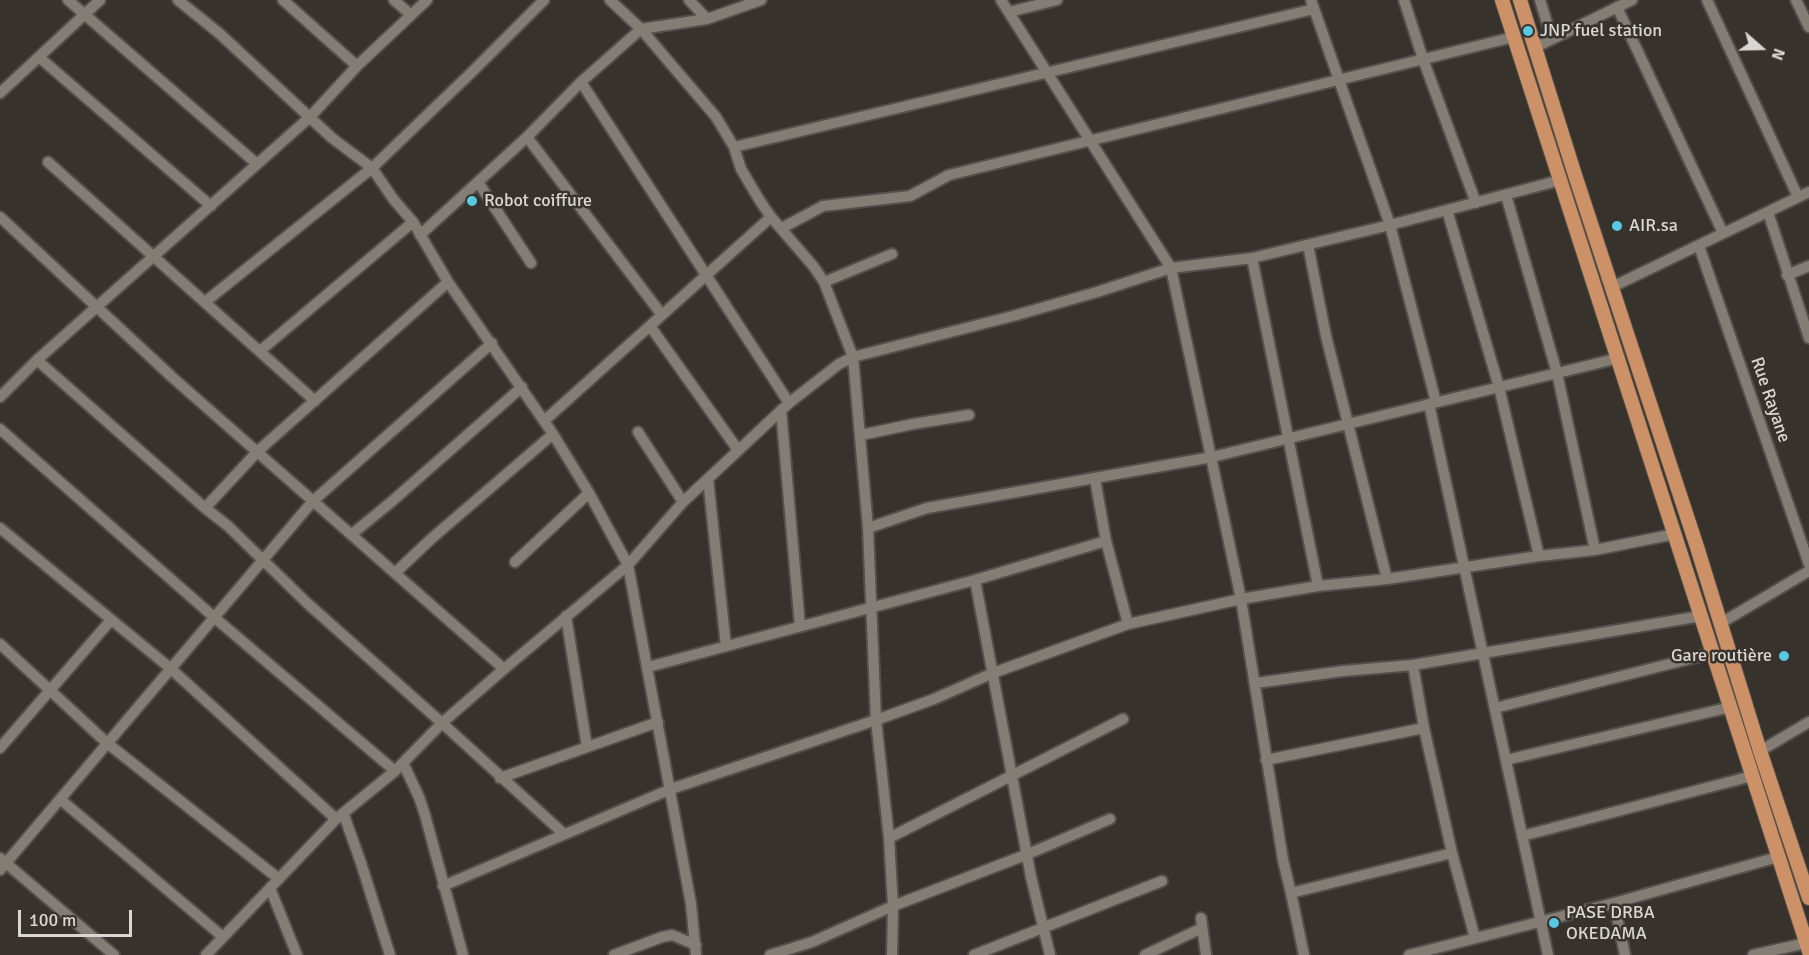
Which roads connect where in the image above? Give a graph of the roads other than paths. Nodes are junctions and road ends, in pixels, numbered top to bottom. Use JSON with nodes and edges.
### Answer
{"nodes":[{"id":1,"x":68,"y":0,"type":"edge"},
{"id":2,"x":100,"y":0,"type":"edge"},
{"id":3,"x":178,"y":0,"type":"edge"},
{"id":4,"x":283,"y":0,"type":"edge"},
{"id":5,"x":394,"y":0,"type":"edge"},
{"id":6,"x":427,"y":0,"type":"edge"},
{"id":7,"x":544,"y":0,"type":"edge"},
{"id":8,"x":610,"y":0,"type":"edge"},
{"id":9,"x":689,"y":0,"type":"edge"},
{"id":10,"x":760,"y":0,"type":"edge"},
{"id":11,"x":1001,"y":0,"type":"edge"},
{"id":12,"x":1057,"y":0,"type":"edge"},
{"id":13,"x":1404,"y":0,"type":"edge"},
{"id":14,"x":1502,"y":0,"type":"edge"},
{"id":15,"x":1520,"y":0,"type":"edge"},
{"id":16,"x":1539,"y":0,"type":"edge"},
{"id":17,"x":1632,"y":0,"type":"edge"},
{"id":18,"x":1707,"y":0,"type":"edge"},
{"id":19,"x":1796,"y":0,"type":"edge"},
{"id":20,"x":1313,"y":5,"type":"edge"},
{"id":21,"x":1617,"y":7,"type":"junction"},
{"id":22,"x":1009,"y":12,"type":"junction"},
{"id":23,"x":84,"y":15,"type":"junction"},
{"id":24,"x":411,"y":15,"type":"junction"},
{"id":25,"x":707,"y":19,"type":"junction"},
{"id":26,"x":1809,"y":27,"type":"edge"},
{"id":27,"x":641,"y":29,"type":"junction"},
{"id":28,"x":1514,"y":37,"type":"junction"},
{"id":29,"x":1552,"y":39,"type":"junction"},
{"id":30,"x":1536,"y":47,"type":"junction"},
{"id":31,"x":39,"y":57,"type":"junction"},
{"id":32,"x":1423,"y":59,"type":"junction"},
{"id":33,"x":357,"y":66,"type":"junction"},
{"id":34,"x":1049,"y":72,"type":"junction"},
{"id":35,"x":1340,"y":80,"type":"junction"},
{"id":36,"x":581,"y":82,"type":"junction"},
{"id":37,"x":0,"y":93,"type":"edge"},
{"id":38,"x":310,"y":117,"type":"junction"},
{"id":39,"x":527,"y":137,"type":"junction"},
{"id":40,"x":1090,"y":139,"type":"junction"},
{"id":41,"x":734,"y":147,"type":"junction"},
{"id":42,"x":48,"y":162,"type":"dead end"},
{"id":43,"x":257,"y":164,"type":"junction"},
{"id":44,"x":372,"y":168,"type":"junction"},
{"id":45,"x":1561,"y":180,"type":"junction"},
{"id":46,"x":478,"y":182,"type":"junction"},
{"id":47,"x":1809,"y":192,"type":"edge"},
{"id":48,"x":1506,"y":195,"type":"junction"},
{"id":49,"x":1798,"y":197,"type":"junction"},
{"id":50,"x":1476,"y":203,"type":"junction"},
{"id":51,"x":210,"y":206,"type":"junction"},
{"id":52,"x":1448,"y":210,"type":"junction"},
{"id":53,"x":1768,"y":212,"type":"junction"},
{"id":54,"x":0,"y":217,"type":"edge"},
{"id":55,"x":771,"y":217,"type":"junction"},
{"id":56,"x":412,"y":222,"type":"junction"},
{"id":57,"x":1390,"y":225,"type":"junction"},
{"id":58,"x":782,"y":228,"type":"junction"},
{"id":59,"x":1723,"y":233,"type":"junction"},
{"id":60,"x":420,"y":235,"type":"junction"},
{"id":61,"x":1308,"y":244,"type":"junction"},
{"id":62,"x":1699,"y":246,"type":"junction"},
{"id":63,"x":892,"y":254,"type":"dead end"},
{"id":64,"x":154,"y":257,"type":"junction"},
{"id":65,"x":1252,"y":258,"type":"junction"},
{"id":66,"x":531,"y":263,"type":"dead end"},
{"id":67,"x":1809,"y":266,"type":"edge"},
{"id":68,"x":1171,"y":268,"type":"junction"},
{"id":69,"x":1787,"y":275,"type":"junction"},
{"id":70,"x":706,"y":276,"type":"junction"},
{"id":71,"x":448,"y":282,"type":"junction"},
{"id":72,"x":824,"y":282,"type":"junction"},
{"id":73,"x":1612,"y":287,"type":"junction"},
{"id":74,"x":205,"y":302,"type":"junction"},
{"id":75,"x":98,"y":307,"type":"junction"},
{"id":76,"x":662,"y":315,"type":"junction"},
{"id":77,"x":650,"y":326,"type":"junction"},
{"id":78,"x":1808,"y":335,"type":"edge"},
{"id":79,"x":492,"y":343,"type":"junction"},
{"id":80,"x":260,"y":351,"type":"junction"},
{"id":81,"x":853,"y":357,"type":"junction"},
{"id":82,"x":1619,"y":358,"type":"junction"},
{"id":83,"x":37,"y":360,"type":"junction"},
{"id":84,"x":1557,"y":373,"type":"junction"},
{"id":85,"x":522,"y":387,"type":"junction"},
{"id":86,"x":1499,"y":387,"type":"junction"},
{"id":87,"x":0,"y":397,"type":"edge"},
{"id":88,"x":315,"y":401,"type":"junction"},
{"id":89,"x":1433,"y":403,"type":"junction"},
{"id":90,"x":785,"y":407,"type":"junction"},
{"id":91,"x":969,"y":415,"type":"dead end"},
{"id":92,"x":544,"y":421,"type":"junction"},
{"id":93,"x":1348,"y":424,"type":"junction"},
{"id":94,"x":0,"y":429,"type":"edge"},
{"id":95,"x":638,"y":432,"type":"dead end"},
{"id":96,"x":553,"y":434,"type":"junction"},
{"id":97,"x":861,"y":435,"type":"junction"},
{"id":98,"x":1289,"y":438,"type":"junction"},
{"id":99,"x":738,"y":450,"type":"junction"},
{"id":100,"x":258,"y":451,"type":"junction"},
{"id":101,"x":1212,"y":457,"type":"junction"},
{"id":102,"x":708,"y":479,"type":"junction"},
{"id":103,"x":1095,"y":479,"type":"junction"},
{"id":104,"x":589,"y":493,"type":"junction"},
{"id":105,"x":313,"y":501,"type":"junction"},
{"id":106,"x":683,"y":502,"type":"junction"},
{"id":107,"x":205,"y":508,"type":"junction"},
{"id":108,"x":0,"y":528,"type":"edge"},
{"id":109,"x":868,"y":528,"type":"junction"},
{"id":110,"x":352,"y":534,"type":"junction"},
{"id":111,"x":1675,"y":534,"type":"junction"},
{"id":112,"x":1106,"y":541,"type":"junction"},
{"id":113,"x":1595,"y":550,"type":"junction"},
{"id":114,"x":1539,"y":556,"type":"junction"},
{"id":115,"x":261,"y":560,"type":"junction"},
{"id":116,"x":515,"y":562,"type":"dead end"},
{"id":117,"x":1809,"y":564,"type":"edge"},
{"id":118,"x":628,"y":565,"type":"junction"},
{"id":119,"x":1464,"y":567,"type":"junction"},
{"id":120,"x":1809,"y":571,"type":"edge"},
{"id":121,"x":395,"y":573,"type":"junction"},
{"id":122,"x":975,"y":579,"type":"junction"},
{"id":123,"x":1387,"y":579,"type":"junction"},
{"id":124,"x":1318,"y":586,"type":"junction"},
{"id":125,"x":1241,"y":599,"type":"junction"},
{"id":126,"x":871,"y":606,"type":"junction"},
{"id":127,"x":566,"y":616,"type":"junction"},
{"id":128,"x":1701,"y":616,"type":"junction"},
{"id":129,"x":215,"y":618,"type":"junction"},
{"id":130,"x":111,"y":620,"type":"junction"},
{"id":131,"x":1721,"y":623,"type":"junction"},
{"id":132,"x":1128,"y":624,"type":"junction"},
{"id":133,"x":800,"y":626,"type":"junction"},
{"id":134,"x":0,"y":644,"type":"edge"},
{"id":135,"x":726,"y":646,"type":"junction"},
{"id":136,"x":1713,"y":653,"type":"junction"},
{"id":137,"x":1483,"y":654,"type":"junction"},
{"id":138,"x":1413,"y":665,"type":"junction"},
{"id":139,"x":648,"y":667,"type":"junction"},
{"id":140,"x":170,"y":668,"type":"junction"},
{"id":141,"x":504,"y":669,"type":"junction"},
{"id":142,"x":993,"y":673,"type":"junction"},
{"id":143,"x":1256,"y":683,"type":"junction"},
{"id":144,"x":50,"y":690,"type":"junction"},
{"id":145,"x":1731,"y":707,"type":"junction"},
{"id":146,"x":1495,"y":708,"type":"junction"},
{"id":147,"x":1123,"y":719,"type":"dead end"},
{"id":148,"x":876,"y":720,"type":"junction"},
{"id":149,"x":658,"y":722,"type":"junction"},
{"id":150,"x":1809,"y":722,"type":"edge"},
{"id":151,"x":442,"y":723,"type":"junction"},
{"id":152,"x":1424,"y":728,"type":"junction"},
{"id":153,"x":107,"y":743,"type":"junction"},
{"id":154,"x":0,"y":747,"type":"edge"},
{"id":155,"x":587,"y":747,"type":"junction"},
{"id":156,"x":1760,"y":751,"type":"junction"},
{"id":157,"x":1266,"y":760,"type":"junction"},
{"id":158,"x":1506,"y":760,"type":"junction"},
{"id":159,"x":399,"y":767,"type":"junction"},
{"id":160,"x":1752,"y":776,"type":"junction"},
{"id":161,"x":500,"y":777,"type":"junction"},
{"id":162,"x":1013,"y":777,"type":"junction"},
{"id":163,"x":671,"y":789,"type":"junction"},
{"id":164,"x":60,"y":800,"type":"junction"},
{"id":165,"x":340,"y":817,"type":"junction"},
{"id":166,"x":1110,"y":819,"type":"dead end"},
{"id":167,"x":564,"y":834,"type":"junction"},
{"id":168,"x":1522,"y":836,"type":"junction"},
{"id":169,"x":889,"y":838,"type":"junction"},
{"id":170,"x":1452,"y":853,"type":"junction"},
{"id":171,"x":1028,"y":854,"type":"junction"},
{"id":172,"x":1778,"y":857,"type":"junction"},
{"id":173,"x":2,"y":864,"type":"edge"},
{"id":174,"x":1804,"y":866,"type":"edge"},
{"id":175,"x":279,"y":879,"type":"junction"},
{"id":176,"x":1161,"y":881,"type":"dead end"},
{"id":177,"x":442,"y":886,"type":"junction"},
{"id":178,"x":270,"y":888,"type":"junction"},
{"id":179,"x":1292,"y":893,"type":"junction"},
{"id":180,"x":1809,"y":898,"type":"edge"},
{"id":181,"x":1614,"y":903,"type":"junction"},
{"id":182,"x":893,"y":906,"type":"junction"},
{"id":183,"x":1541,"y":921,"type":"junction"},
{"id":184,"x":1043,"y":928,"type":"junction"},
{"id":185,"x":223,"y":937,"type":"junction"},
{"id":186,"x":1475,"y":938,"type":"junction"},
{"id":187,"x":812,"y":942,"type":"junction"},
{"id":188,"x":1808,"y":947,"type":"edge"},
{"id":189,"x":696,"y":950,"type":"edge"},
{"id":190,"x":207,"y":954,"type":"edge"},
{"id":191,"x":114,"y":955,"type":"edge"},
{"id":192,"x":297,"y":955,"type":"edge"},
{"id":193,"x":390,"y":955,"type":"edge"},
{"id":194,"x":462,"y":955,"type":"edge"},
{"id":195,"x":615,"y":955,"type":"edge"},
{"id":196,"x":770,"y":955,"type":"edge"},
{"id":197,"x":812,"y":955,"type":"edge"},
{"id":198,"x":892,"y":955,"type":"edge"},
{"id":199,"x":974,"y":955,"type":"edge"},
{"id":200,"x":1050,"y":955,"type":"edge"},
{"id":201,"x":1145,"y":955,"type":"edge"},
{"id":202,"x":1206,"y":955,"type":"edge"},
{"id":203,"x":1304,"y":955,"type":"edge"},
{"id":204,"x":1409,"y":955,"type":"edge"},
{"id":205,"x":1548,"y":955,"type":"edge"},
{"id":206,"x":1625,"y":955,"type":"edge"},
{"id":207,"x":1753,"y":955,"type":"edge"}],
"edges":[{"from":1,"to":23,"type":"street"},
{"from":2,"to":23,"type":"street"},
{"from":3,"to":38,"type":"street"},
{"from":4,"to":33,"type":"street"},
{"from":5,"to":24,"type":"street"},
{"from":6,"to":24,"type":"street"},
{"from":7,"to":44,"type":"street"},
{"from":8,"to":27,"type":"street"},
{"from":9,"to":25,"type":"street"},
{"from":10,"to":25,"type":"street"},
{"from":11,"to":22,"type":"street"},
{"from":12,"to":22,"type":"street"},
{"from":13,"to":32,"type":"street"},
{"from":14,"to":28,"type":"main road"},
{"from":15,"to":30,"type":"main road"},
{"from":16,"to":29,"type":"street"},
{"from":17,"to":21,"type":"street"},
{"from":18,"to":49,"type":"street"},
{"from":19,"to":26,"type":"street"},
{"from":20,"to":34,"type":"street"},
{"from":20,"to":35,"type":"street"},
{"from":21,"to":29,"type":"street"},
{"from":21,"to":59,"type":"street"},
{"from":22,"to":34,"type":"street"},
{"from":23,"to":31,"type":"street"},
{"from":23,"to":43,"type":"street"},
{"from":24,"to":33,"type":"street"},
{"from":25,"to":27,"type":"street"},
{"from":27,"to":36,"type":"street"},
{"from":27,"to":41,"type":"street"},
{"from":28,"to":32,"type":"street"},
{"from":28,"to":45,"type":"main road"},
{"from":29,"to":30,"type":"street"},
{"from":30,"to":73,"type":"main road"},
{"from":31,"to":37,"type":"street"},
{"from":31,"to":51,"type":"street"},
{"from":32,"to":35,"type":"street"},
{"from":32,"to":50,"type":"street"},
{"from":33,"to":38,"type":"street"},
{"from":34,"to":40,"type":"street"},
{"from":34,"to":41,"type":"street"},
{"from":35,"to":40,"type":"street"},
{"from":35,"to":57,"type":"street"},
{"from":36,"to":39,"type":"street"},
{"from":36,"to":70,"type":"street"},
{"from":38,"to":43,"type":"street"},
{"from":38,"to":44,"type":"street"},
{"from":39,"to":46,"type":"street"},
{"from":39,"to":76,"type":"street"},
{"from":40,"to":58,"type":"street"},
{"from":40,"to":68,"type":"street"},
{"from":41,"to":55,"type":"street"},
{"from":42,"to":64,"type":"street"},
{"from":43,"to":51,"type":"street"},
{"from":44,"to":56,"type":"street"},
{"from":44,"to":74,"type":"street"},
{"from":45,"to":48,"type":"street"},
{"from":45,"to":82,"type":"main road"},
{"from":46,"to":60,"type":"street"},
{"from":46,"to":66,"type":"street"},
{"from":47,"to":49,"type":"street"},
{"from":48,"to":50,"type":"street"},
{"from":48,"to":84,"type":"street"},
{"from":49,"to":53,"type":"street"},
{"from":50,"to":52,"type":"street"},
{"from":51,"to":64,"type":"street"},
{"from":52,"to":57,"type":"street"},
{"from":52,"to":86,"type":"street"},
{"from":53,"to":59,"type":"street"},
{"from":53,"to":69,"type":"street"},
{"from":54,"to":75,"type":"street"},
{"from":55,"to":58,"type":"street"},
{"from":55,"to":70,"type":"street"},
{"from":56,"to":60,"type":"street"},
{"from":56,"to":80,"type":"street"},
{"from":57,"to":61,"type":"street"},
{"from":57,"to":89,"type":"street"},
{"from":58,"to":72,"type":"street"},
{"from":59,"to":62,"type":"street"},
{"from":60,"to":71,"type":"street"},
{"from":61,"to":65,"type":"street"},
{"from":61,"to":93,"type":"street"},
{"from":62,"to":73,"type":"street"},
{"from":62,"to":117,"type":"street","name":"Rue Rayane"},
{"from":63,"to":72,"type":"street"},
{"from":64,"to":74,"type":"street"},
{"from":64,"to":75,"type":"street"},
{"from":65,"to":68,"type":"street"},
{"from":65,"to":98,"type":"street"},
{"from":67,"to":69,"type":"street"},
{"from":68,"to":81,"type":"street"},
{"from":68,"to":101,"type":"street"},
{"from":69,"to":78,"type":"street"},
{"from":70,"to":76,"type":"street"},
{"from":70,"to":90,"type":"street"},
{"from":71,"to":79,"type":"street"},
{"from":71,"to":88,"type":"street"},
{"from":72,"to":81,"type":"street"},
{"from":73,"to":131,"type":"main road"},
{"from":74,"to":80,"type":"street"},
{"from":75,"to":83,"type":"street"},
{"from":75,"to":100,"type":"street"},
{"from":76,"to":77,"type":"street"},
{"from":77,"to":92,"type":"street"},
{"from":77,"to":99,"type":"street"},
{"from":79,"to":85,"type":"street"},
{"from":79,"to":105,"type":"street"},
{"from":80,"to":88,"type":"street"},
{"from":81,"to":90,"type":"street"},
{"from":81,"to":97,"type":"street"},
{"from":82,"to":84,"type":"street"},
{"from":82,"to":111,"type":"main road"},
{"from":83,"to":87,"type":"street"},
{"from":83,"to":107,"type":"street"},
{"from":84,"to":86,"type":"street"},
{"from":84,"to":113,"type":"street"},
{"from":85,"to":92,"type":"street"},
{"from":85,"to":110,"type":"street"},
{"from":86,"to":89,"type":"street"},
{"from":86,"to":114,"type":"street"},
{"from":88,"to":100,"type":"street"},
{"from":89,"to":93,"type":"street"},
{"from":89,"to":119,"type":"street"},
{"from":90,"to":99,"type":"street"},
{"from":90,"to":133,"type":"street"},
{"from":91,"to":97,"type":"street"},
{"from":92,"to":96,"type":"street"},
{"from":93,"to":98,"type":"street"},
{"from":93,"to":123,"type":"street"},
{"from":94,"to":129,"type":"street"},
{"from":95,"to":106,"type":"street"},
{"from":96,"to":104,"type":"street"},
{"from":96,"to":121,"type":"street"},
{"from":97,"to":109,"type":"street"},
{"from":98,"to":101,"type":"street"},
{"from":98,"to":124,"type":"street"},
{"from":99,"to":102,"type":"street"},
{"from":100,"to":105,"type":"street"},
{"from":100,"to":107,"type":"street"},
{"from":101,"to":103,"type":"street"},
{"from":101,"to":125,"type":"street"},
{"from":102,"to":106,"type":"street"},
{"from":102,"to":135,"type":"street"},
{"from":103,"to":109,"type":"street"},
{"from":103,"to":112,"type":"street"},
{"from":104,"to":116,"type":"street"},
{"from":104,"to":118,"type":"street"},
{"from":105,"to":110,"type":"street"},
{"from":105,"to":115,"type":"street"},
{"from":106,"to":118,"type":"street"},
{"from":107,"to":115,"type":"street"},
{"from":108,"to":130,"type":"street"},
{"from":109,"to":126,"type":"street"},
{"from":110,"to":121,"type":"street"},
{"from":111,"to":113,"type":"street"},
{"from":111,"to":128,"type":"main road"},
{"from":112,"to":122,"type":"street"},
{"from":112,"to":132,"type":"street"},
{"from":113,"to":114,"type":"street"},
{"from":114,"to":119,"type":"street"},
{"from":115,"to":129,"type":"street"},
{"from":115,"to":151,"type":"street"},
{"from":118,"to":127,"type":"street"},
{"from":118,"to":139,"type":"street"},
{"from":119,"to":123,"type":"street"},
{"from":119,"to":137,"type":"street"},
{"from":120,"to":131,"type":"street"},
{"from":121,"to":141,"type":"street"},
{"from":122,"to":126,"type":"street"},
{"from":122,"to":142,"type":"street"},
{"from":123,"to":124,"type":"street"},
{"from":124,"to":125,"type":"street"},
{"from":125,"to":132,"type":"street"},
{"from":125,"to":143,"type":"street"},
{"from":126,"to":133,"type":"street"},
{"from":126,"to":148,"type":"street"},
{"from":127,"to":141,"type":"street"},
{"from":127,"to":155,"type":"street"},
{"from":128,"to":136,"type":"main road"},
{"from":128,"to":137,"type":"street"},
{"from":129,"to":140,"type":"street"},
{"from":129,"to":159,"type":"street"},
{"from":130,"to":140,"type":"street"},
{"from":130,"to":144,"type":"street"},
{"from":131,"to":156,"type":"main road"},
{"from":132,"to":142,"type":"street"},
{"from":133,"to":135,"type":"street"},
{"from":134,"to":144,"type":"street"},
{"from":135,"to":139,"type":"street"},
{"from":136,"to":145,"type":"main road"},
{"from":136,"to":146,"type":"street"},
{"from":137,"to":138,"type":"street"},
{"from":137,"to":146,"type":"street"},
{"from":138,"to":143,"type":"street"},
{"from":138,"to":152,"type":"street"},
{"from":139,"to":149,"type":"street"},
{"from":140,"to":153,"type":"street"},
{"from":140,"to":165,"type":"street"},
{"from":141,"to":151,"type":"street"},
{"from":142,"to":148,"type":"street"},
{"from":142,"to":162,"type":"street"},
{"from":143,"to":157,"type":"street"},
{"from":144,"to":153,"type":"street"},
{"from":144,"to":154,"type":"street"},
{"from":145,"to":158,"type":"street"},
{"from":145,"to":160,"type":"main road"},
{"from":146,"to":158,"type":"street"},
{"from":147,"to":162,"type":"street"},
{"from":148,"to":163,"type":"street"},
{"from":148,"to":169,"type":"street"},
{"from":149,"to":155,"type":"street"},
{"from":149,"to":163,"type":"street"},
{"from":150,"to":156,"type":"street"},
{"from":151,"to":159,"type":"street"},
{"from":151,"to":161,"type":"street"},
{"from":152,"to":157,"type":"street"},
{"from":152,"to":170,"type":"street"},
{"from":153,"to":164,"type":"street"},
{"from":153,"to":175,"type":"street"},
{"from":155,"to":161,"type":"street"},
{"from":156,"to":174,"type":"main road"},
{"from":157,"to":179,"type":"street"},
{"from":158,"to":168,"type":"street"},
{"from":159,"to":165,"type":"street"},
{"from":159,"to":177,"type":"street"},
{"from":160,"to":168,"type":"street"},
{"from":160,"to":172,"type":"main road"},
{"from":161,"to":167,"type":"street"},
{"from":162,"to":169,"type":"street"},
{"from":162,"to":171,"type":"street"},
{"from":163,"to":167,"type":"street"},
{"from":163,"to":189,"type":"street"},
{"from":164,"to":173,"type":"street"},
{"from":164,"to":185,"type":"street"},
{"from":165,"to":175,"type":"street"},
{"from":165,"to":193,"type":"street"},
{"from":166,"to":171,"type":"street"},
{"from":167,"to":177,"type":"street"},
{"from":168,"to":183,"type":"street"},
{"from":169,"to":182,"type":"street"},
{"from":170,"to":179,"type":"street"},
{"from":170,"to":186,"type":"street"},
{"from":171,"to":182,"type":"street"},
{"from":171,"to":184,"type":"street"},
{"from":172,"to":181,"type":"street"},
{"from":172,"to":188,"type":"main road"},
{"from":173,"to":191,"type":"street"},
{"from":174,"to":180,"type":"main road"},
{"from":175,"to":178,"type":"street"},
{"from":176,"to":184,"type":"street"},
{"from":177,"to":194,"type":"street"},
{"from":178,"to":185,"type":"street"},
{"from":178,"to":192,"type":"street"},
{"from":179,"to":203,"type":"street"},
{"from":181,"to":183,"type":"street"},
{"from":181,"to":206,"type":"street"},
{"from":182,"to":187,"type":"street"},
{"from":182,"to":198,"type":"street"},
{"from":183,"to":186,"type":"street"},
{"from":183,"to":205,"type":"street"},
{"from":184,"to":199,"type":"street"},
{"from":184,"to":200,"type":"street"},
{"from":185,"to":190,"type":"street"},
{"from":186,"to":204,"type":"street"},
{"from":187,"to":196,"type":"street"},
{"from":187,"to":197,"type":"street"},
{"from":188,"to":207,"type":"street"},
{"from":189,"to":195,"type":"street"},
{"from":201,"to":202,"type":"street"}]}
